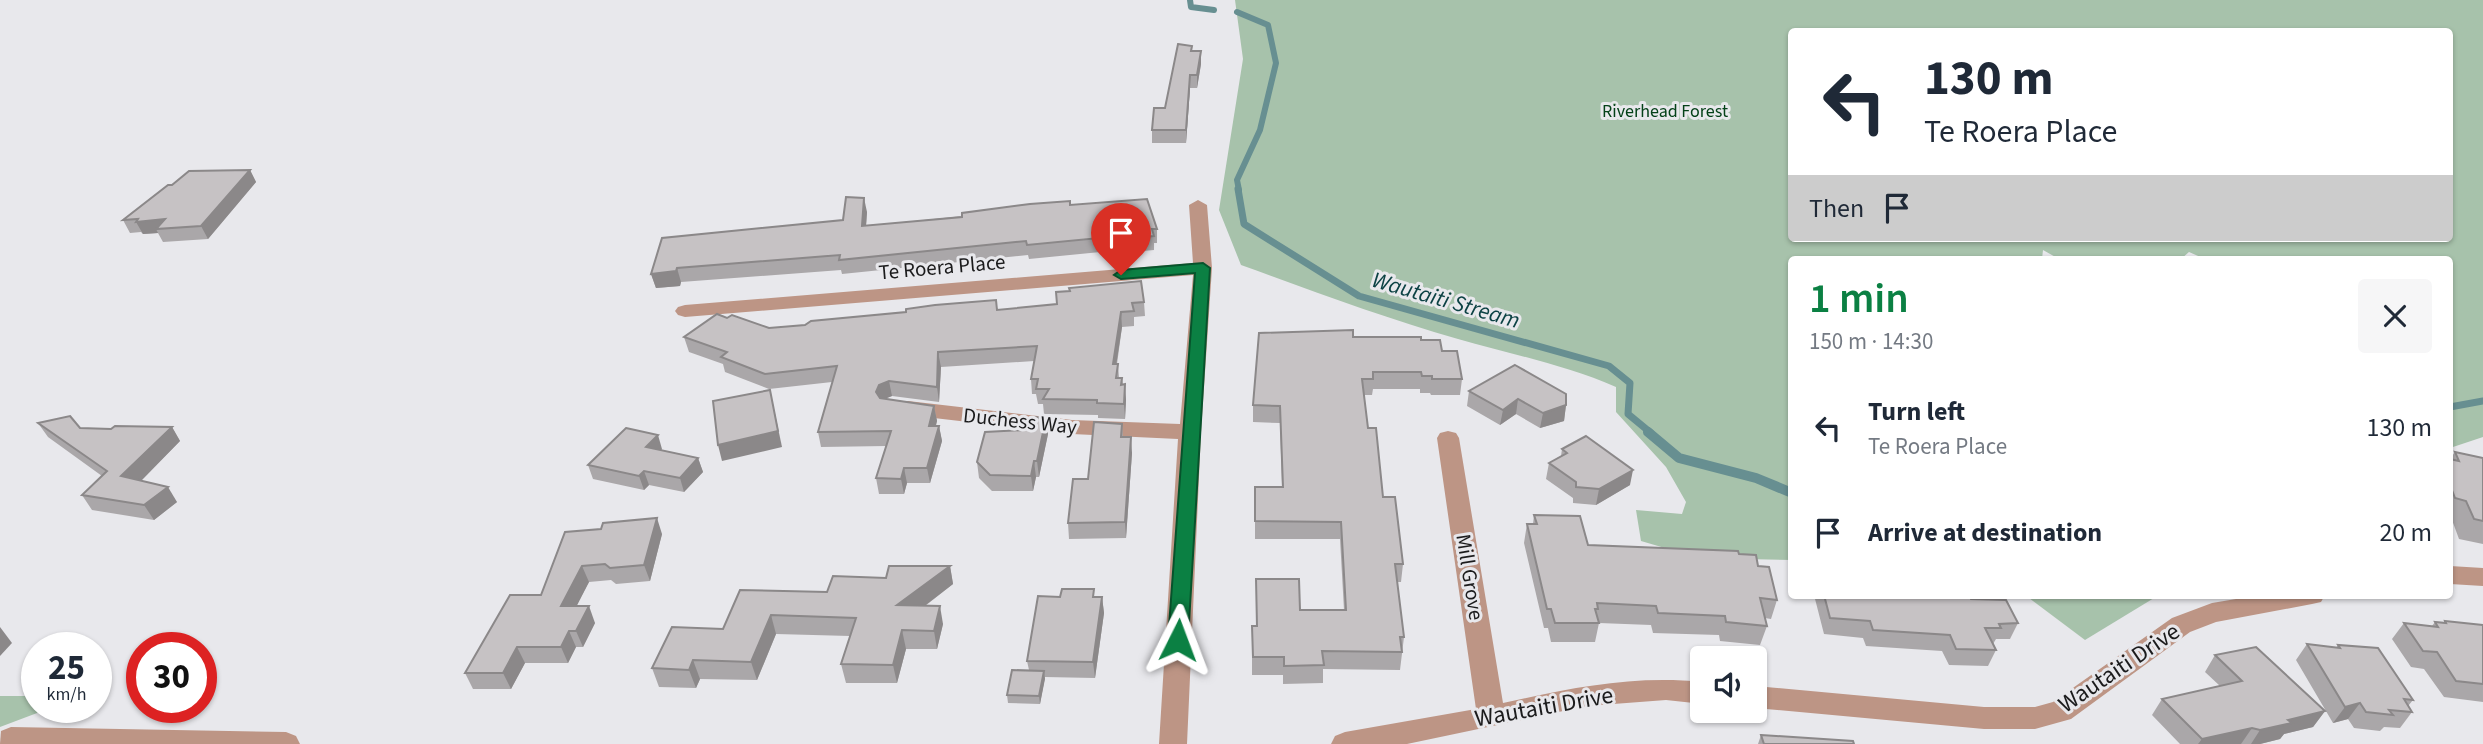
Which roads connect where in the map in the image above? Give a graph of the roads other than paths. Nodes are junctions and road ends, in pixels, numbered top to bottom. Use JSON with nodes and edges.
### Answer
{"nodes":[{"id":1,"x":1198,"y":205,"type":"dead end"},
{"id":2,"x":1203,"y":268,"type":"junction"},
{"id":3,"x":685,"y":311,"type":"dead end"},
{"id":4,"x":892,"y":406,"type":"edge"},
{"id":5,"x":1190,"y":432,"type":"junction"},
{"id":6,"x":1448,"y":438,"type":"dead end"},
{"id":7,"x":2453,"y":575,"type":"edge"},
{"id":8,"x":2483,"y":577,"type":"edge"},
{"id":9,"x":2290,"y":599,"type":"edge"},
{"id":10,"x":1690,"y":692,"type":"edge"},
{"id":11,"x":1767,"y":698,"type":"edge"},
{"id":12,"x":1492,"y":717,"type":"junction"},
{"id":13,"x":11,"y":739,"type":"dead end"},
{"id":14,"x":286,"y":744,"type":"edge"},
{"id":15,"x":1173,"y":744,"type":"edge"},
{"id":16,"x":1345,"y":744,"type":"edge"}],
"edges":[{"from":1,"to":2,"type":"street"},
{"from":2,"to":3,"type":"street","name":"Te Roera Place"},
{"from":2,"to":5,"type":"street"},
{"from":4,"to":5,"type":"street","name":"Duchess Way"},
{"from":5,"to":15,"type":"street"},
{"from":6,"to":12,"type":"street","name":"Mill Grove"},
{"from":7,"to":8,"type":"street"},
{"from":9,"to":11,"type":"street","name":"Wautaiti Drive"},
{"from":10,"to":12,"type":"street","name":"Wautaiti Drive"},
{"from":12,"to":16,"type":"street","name":"Wautaiti Drive"},
{"from":13,"to":14,"type":"street"}]}
